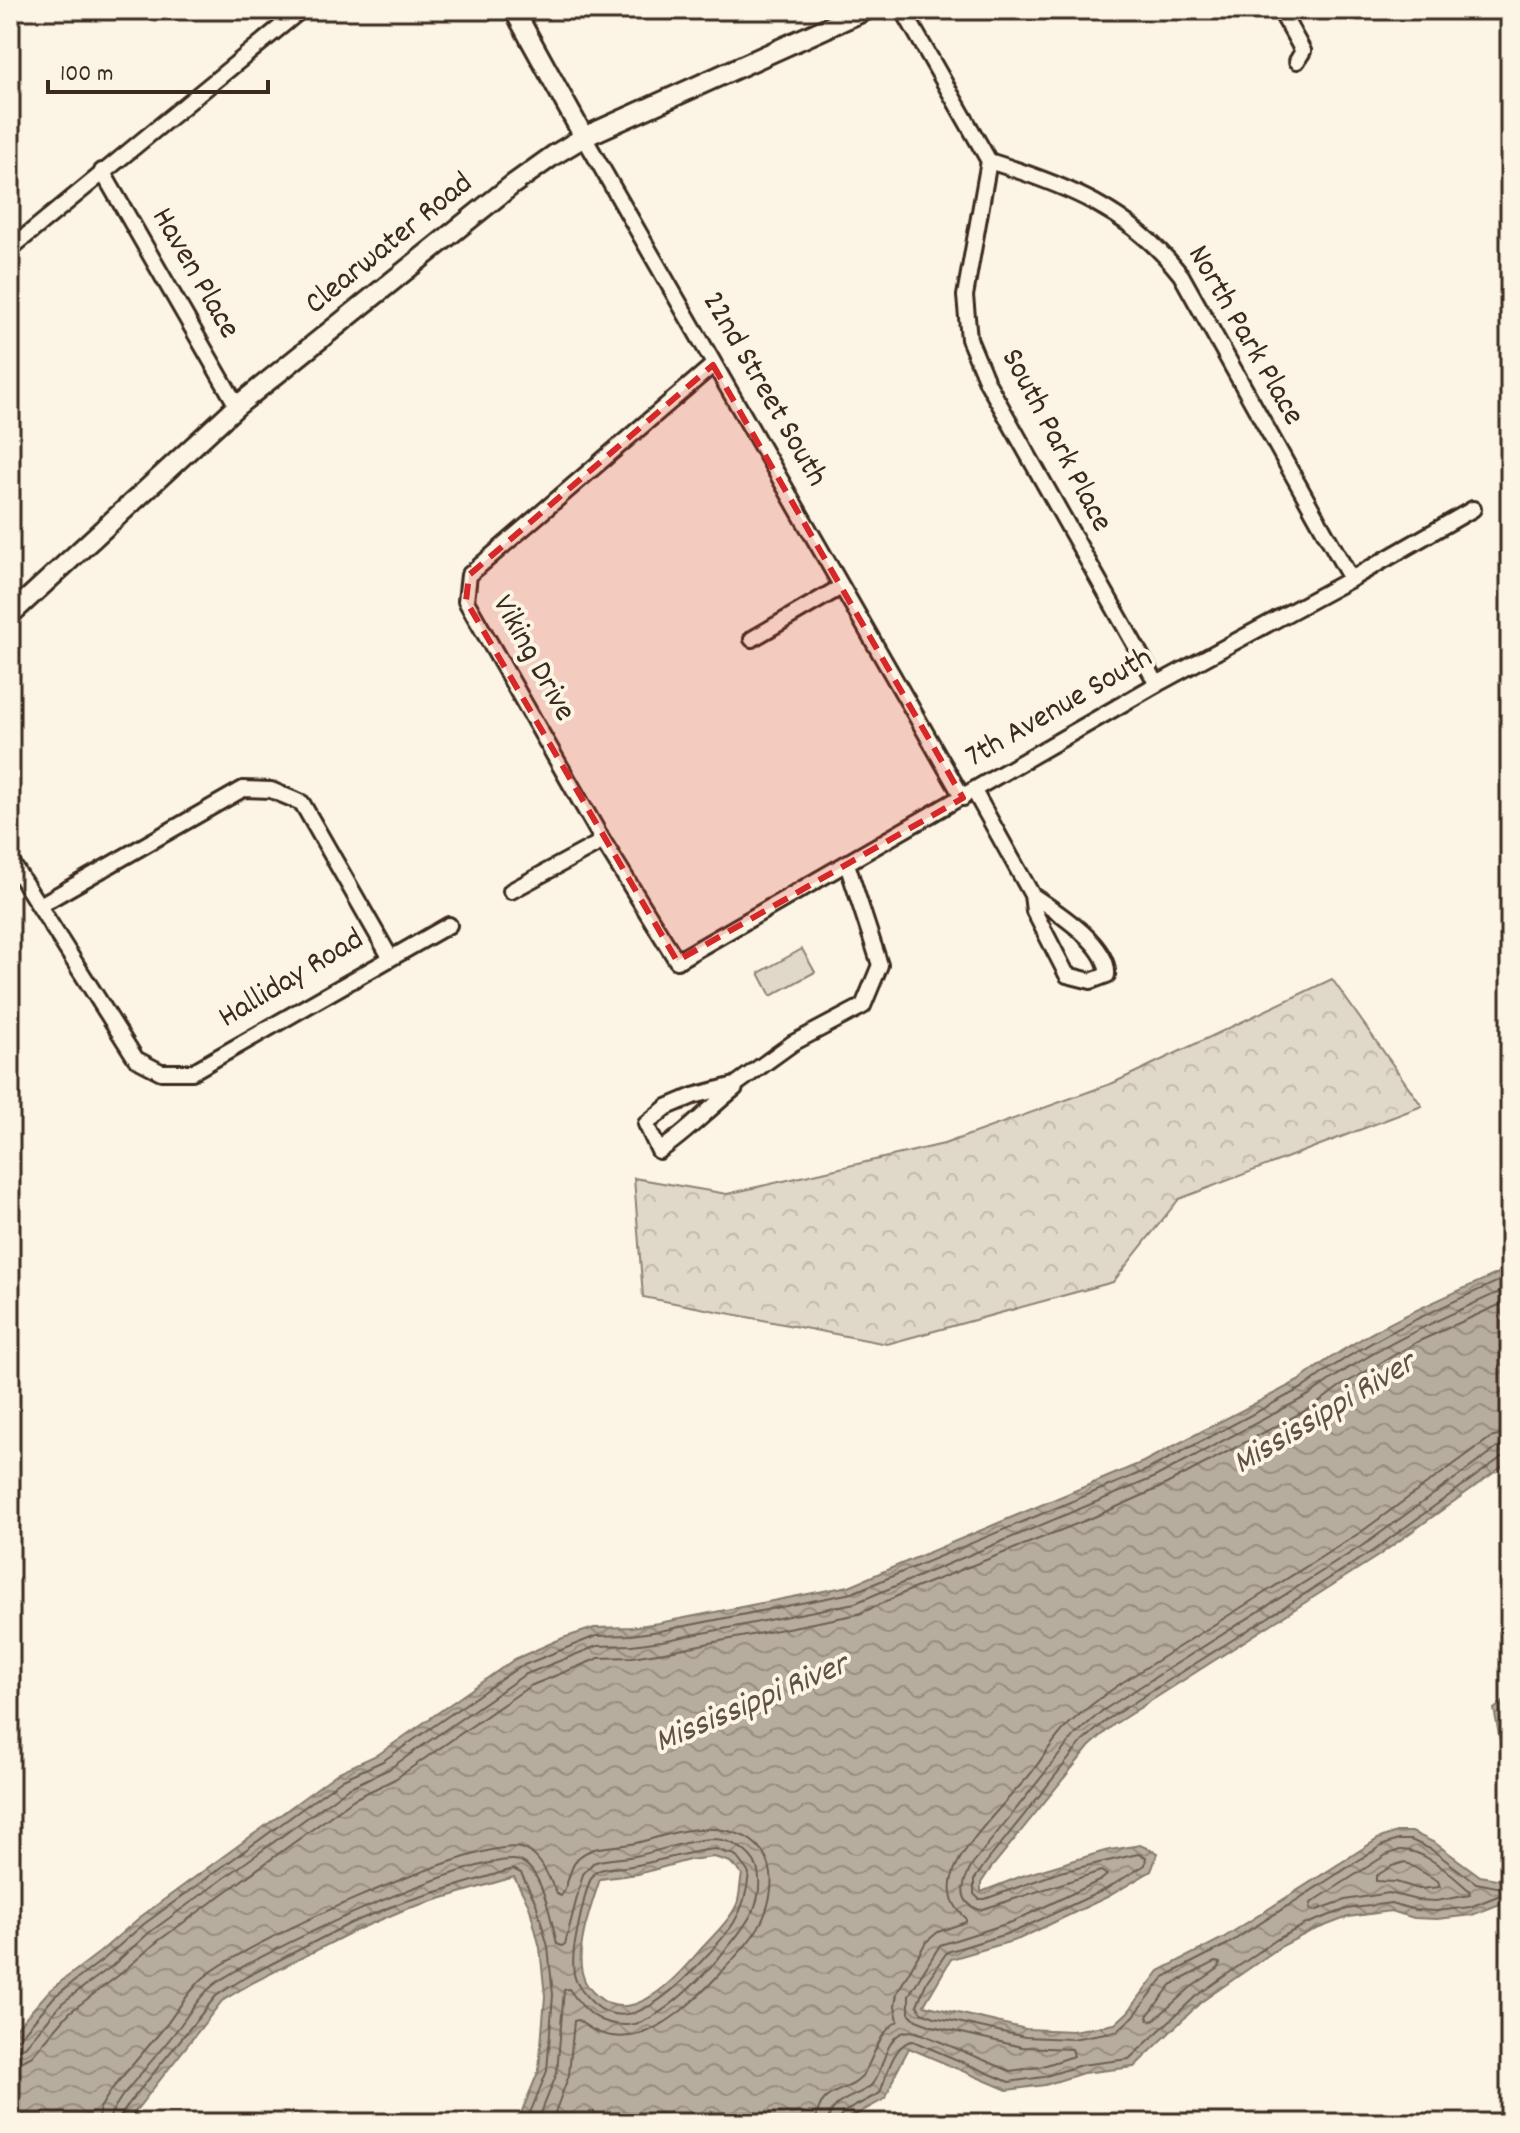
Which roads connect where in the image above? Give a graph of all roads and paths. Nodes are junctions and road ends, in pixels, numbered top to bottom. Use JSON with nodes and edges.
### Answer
{"nodes":[{"id":1,"x":301,"y":10,"type":"edge"},
{"id":2,"x":514,"y":10,"type":"edge"},
{"id":3,"x":866,"y":10,"type":"edge"},
{"id":4,"x":903,"y":10,"type":"edge"},
{"id":5,"x":1280,"y":10,"type":"edge"},
{"id":6,"x":1297,"y":61,"type":"dead end"},
{"id":7,"x":584,"y":137,"type":"junction"},
{"id":8,"x":989,"y":161,"type":"junction"},
{"id":9,"x":102,"y":171,"type":"junction"},
{"id":10,"x":10,"y":249,"type":"edge"},
{"id":11,"x":713,"y":365,"type":"junction"},
{"id":12,"x":237,"y":406,"type":"junction"},
{"id":13,"x":1473,"y":509,"type":"dead end"},
{"id":14,"x":1351,"y":579,"type":"junction"},
{"id":15,"x":841,"y":587,"type":"junction"},
{"id":16,"x":10,"y":615,"type":"edge"},
{"id":17,"x":752,"y":639,"type":"dead end"},
{"id":18,"x":1157,"y":684,"type":"junction"},
{"id":19,"x":969,"y":794,"type":"junction"},
{"id":20,"x":603,"y":841,"type":"junction"},
{"id":21,"x":10,"y":860,"type":"edge"},
{"id":22,"x":847,"y":864,"type":"junction"},
{"id":23,"x":511,"y":891,"type":"dead end"},
{"id":24,"x":1032,"y":895,"type":"junction"},
{"id":25,"x":40,"y":905,"type":"junction"},
{"id":26,"x":449,"y":925,"type":"dead end"},
{"id":27,"x":390,"y":957,"type":"junction"},
{"id":28,"x":677,"y":961,"type":"joint"},
{"id":29,"x":735,"y":1085,"type":"junction"}],
"edges":[{"from":1,"to":9,"type":"street"},
{"from":2,"to":7,"type":"street","name":"22nd Street South"},
{"from":3,"to":7,"type":"street","name":"Clearwater Road"},
{"from":4,"to":8,"type":"street"},
{"from":5,"to":6,"type":"street"},
{"from":7,"to":11,"type":"street","name":"22nd Street South"},
{"from":7,"to":12,"type":"street","name":"Clearwater Road"},
{"from":8,"to":14,"type":"street","name":"North Park Place"},
{"from":8,"to":18,"type":"street","name":"South Park Place"},
{"from":9,"to":10,"type":"street"},
{"from":9,"to":12,"type":"street","name":"Haven Place"},
{"from":11,"to":15,"type":"street","name":"22nd Street South"},
{"from":11,"to":20,"type":"street","name":"Viking Drive"},
{"from":12,"to":16,"type":"street","name":"Clearwater Road"},
{"from":13,"to":14,"type":"street","name":"7th Avenue South"},
{"from":14,"to":18,"type":"street","name":"7th Avenue South"},
{"from":15,"to":17,"type":"street"},
{"from":15,"to":19,"type":"street","name":"22nd Street South"},
{"from":18,"to":19,"type":"street","name":"7th Avenue South"},
{"from":19,"to":22,"type":"street","name":"7th Avenue South"},
{"from":19,"to":24,"type":"street","name":"22nd Street South"},
{"from":20,"to":23,"type":"street"},
{"from":20,"to":28,"type":"street","name":"Viking Drive"},
{"from":21,"to":25,"type":"street","name":"Halliday Road"},
{"from":22,"to":28,"type":"street","name":"7th Avenue South"},
{"from":22,"to":29,"type":"street"},
{"from":24,"to":24,"type":"street","name":"22nd Street South"},
{"from":25,"to":27,"type":"street","name":"Halliday Road"},
{"from":25,"to":27,"type":"street","name":"Halliday Road"},
{"from":26,"to":27,"type":"street"},
{"from":29,"to":29,"type":"street"}]}
